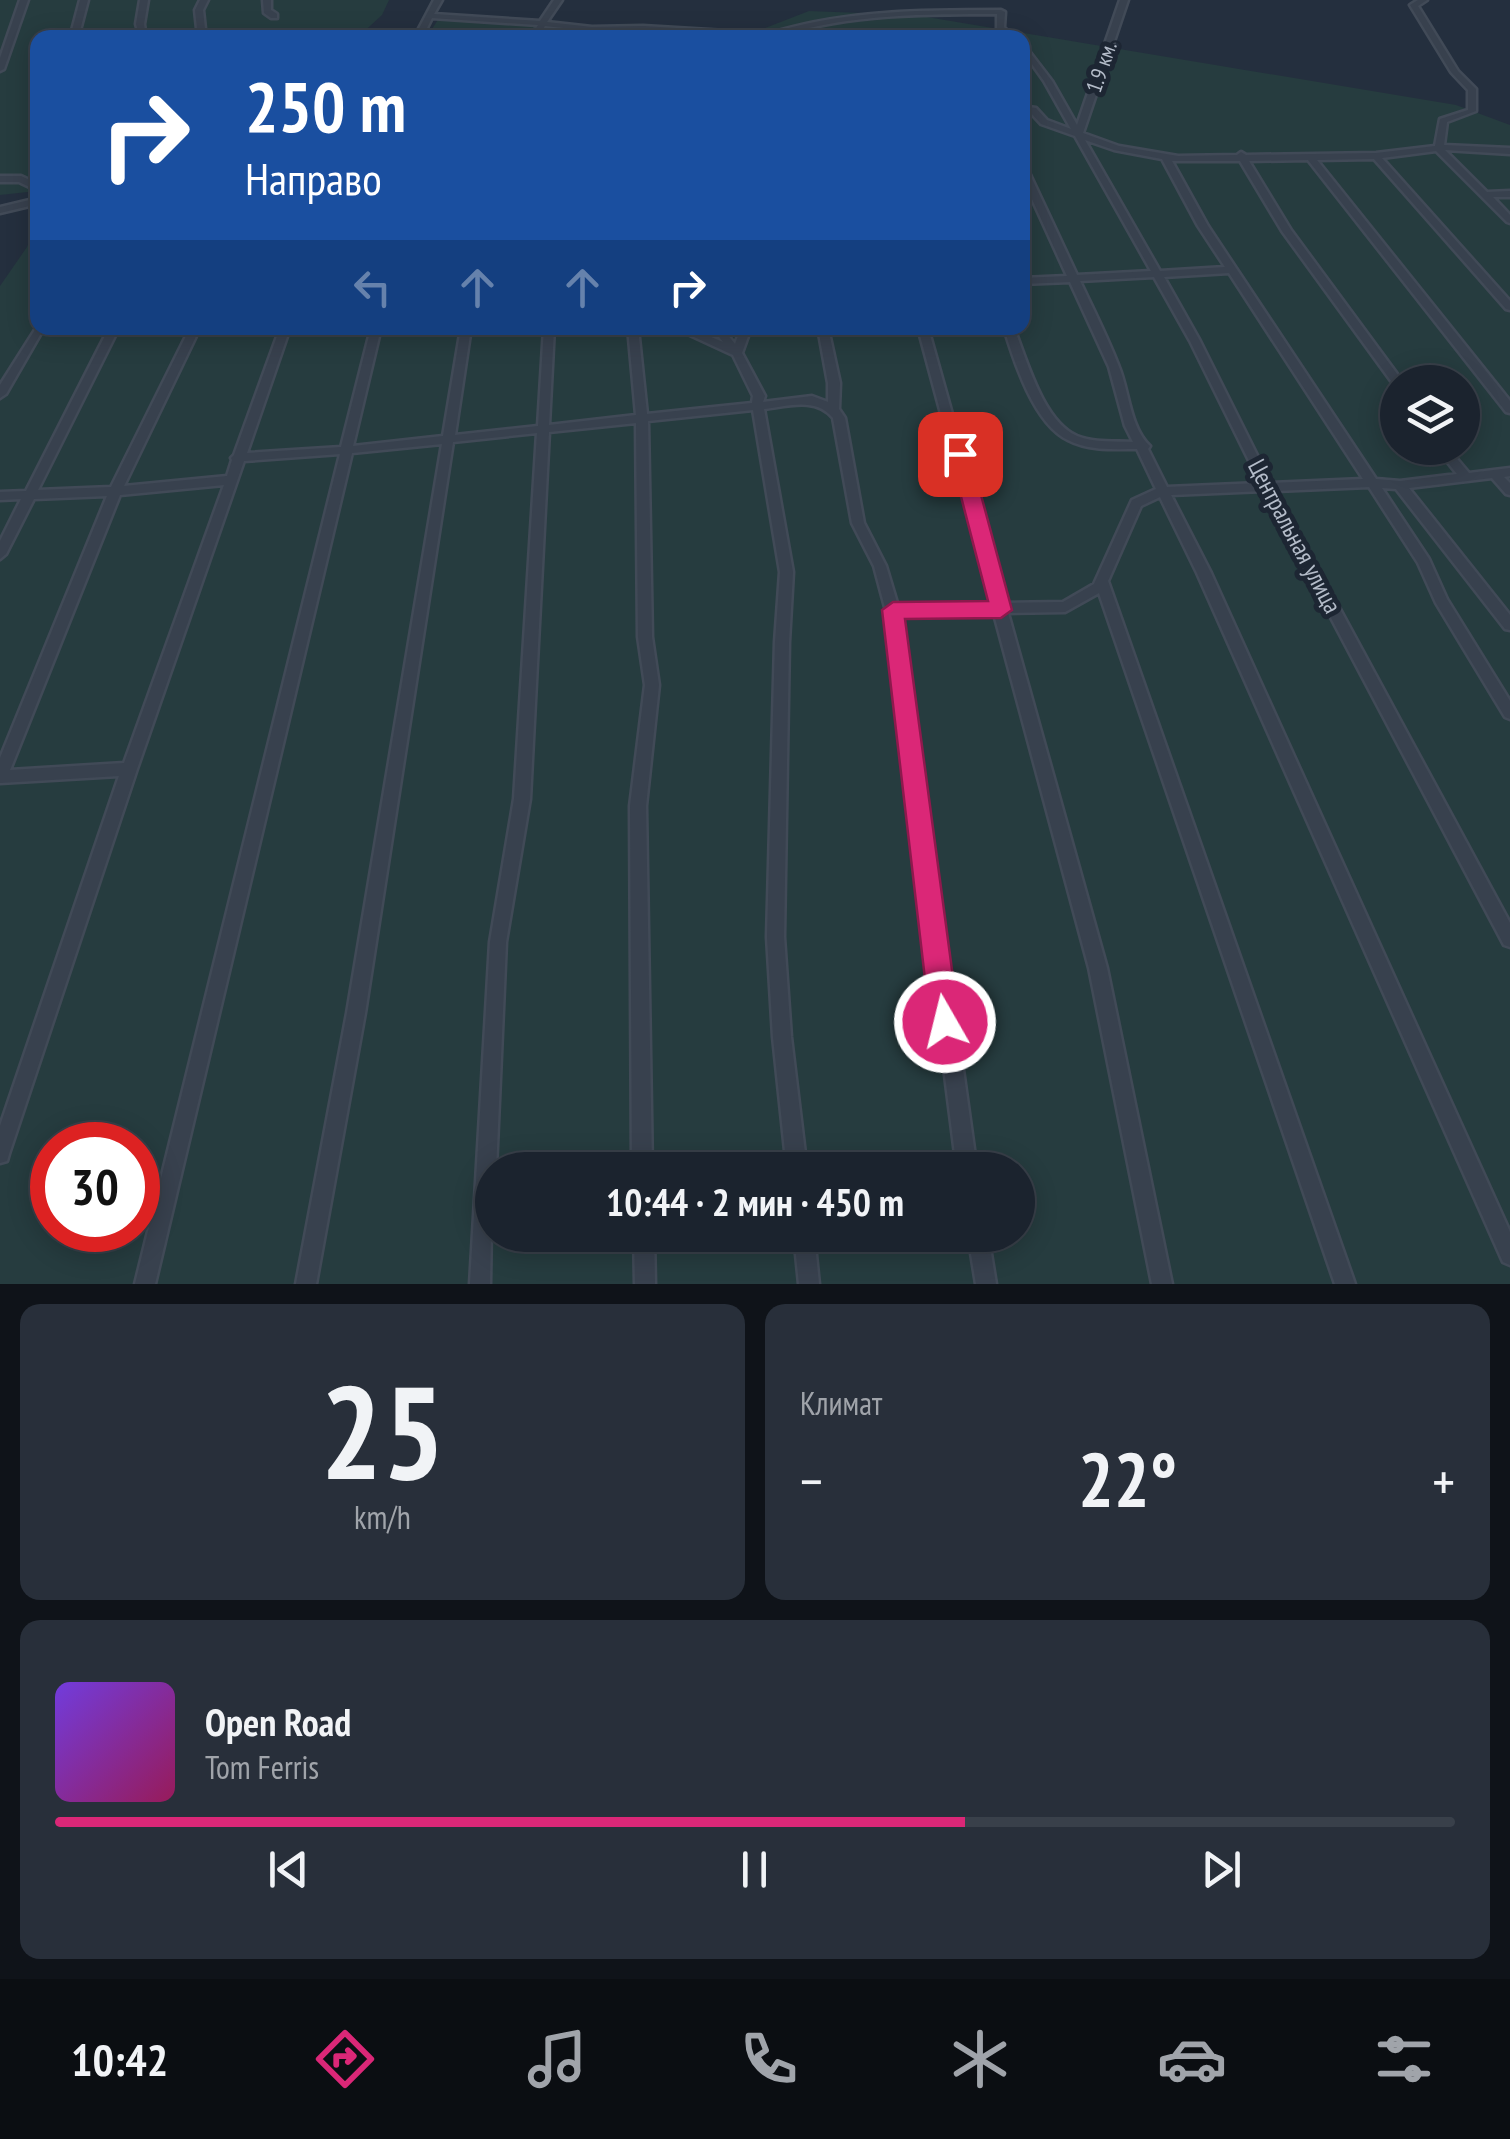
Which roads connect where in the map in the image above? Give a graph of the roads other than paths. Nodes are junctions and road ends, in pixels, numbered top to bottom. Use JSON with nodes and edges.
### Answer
{"nodes":[{"id":1,"x":24,"y":0,"type":"edge"},
{"id":2,"x":84,"y":0,"type":"edge"},
{"id":3,"x":144,"y":0,"type":"edge"},
{"id":4,"x":204,"y":0,"type":"edge"},
{"id":5,"x":267,"y":0,"type":"edge"},
{"id":6,"x":438,"y":0,"type":"edge"},
{"id":7,"x":558,"y":0,"type":"edge"},
{"id":8,"x":1124,"y":0,"type":"edge"},
{"id":9,"x":1423,"y":0,"type":"edge"},
{"id":10,"x":274,"y":16,"type":"dead end"},
{"id":11,"x":432,"y":16,"type":"junction"},
{"id":12,"x":543,"y":24,"type":"junction"},
{"id":13,"x":76,"y":30,"type":"edge"},
{"id":14,"x":141,"y":30,"type":"edge"},
{"id":15,"x":201,"y":30,"type":"edge"},
{"id":16,"x":423,"y":30,"type":"edge"},
{"id":17,"x":539,"y":30,"type":"edge"},
{"id":18,"x":580,"y":30,"type":"edge"},
{"id":19,"x":785,"y":30,"type":"edge"},
{"id":20,"x":1003,"y":30,"type":"edge"},
{"id":21,"x":1030,"y":57,"type":"edge"},
{"id":22,"x":0,"y":69,"type":"edge"},
{"id":23,"x":1030,"y":109,"type":"edge"},
{"id":24,"x":1078,"y":134,"type":"junction"},
{"id":25,"x":1439,"y":149,"type":"junction"},
{"id":26,"x":1510,"y":151,"type":"edge"},
{"id":27,"x":1165,"y":156,"type":"junction"},
{"id":28,"x":1240,"y":156,"type":"junction"},
{"id":29,"x":1376,"y":156,"type":"junction"},
{"id":30,"x":1310,"y":157,"type":"junction"},
{"id":31,"x":0,"y":180,"type":"edge"},
{"id":32,"x":30,"y":184,"type":"edge"},
{"id":33,"x":1030,"y":184,"type":"edge"},
{"id":34,"x":1510,"y":194,"type":"edge"},
{"id":35,"x":1485,"y":195,"type":"junction"},
{"id":36,"x":30,"y":203,"type":"edge"},
{"id":37,"x":0,"y":210,"type":"edge"},
{"id":38,"x":1510,"y":220,"type":"edge"},
{"id":39,"x":1233,"y":270,"type":"junction"},
{"id":40,"x":1154,"y":273,"type":"junction"},
{"id":41,"x":1073,"y":280,"type":"junction"},
{"id":42,"x":1030,"y":281,"type":"edge"},
{"id":43,"x":1510,"y":306,"type":"edge"},
{"id":44,"x":35,"y":335,"type":"edge"},
{"id":45,"x":110,"y":335,"type":"edge"},
{"id":46,"x":192,"y":335,"type":"edge"},
{"id":47,"x":281,"y":335,"type":"edge"},
{"id":48,"x":374,"y":335,"type":"edge"},
{"id":49,"x":465,"y":335,"type":"edge"},
{"id":50,"x":550,"y":335,"type":"edge"},
{"id":51,"x":634,"y":335,"type":"edge"},
{"id":52,"x":698,"y":335,"type":"edge"},
{"id":53,"x":723,"y":335,"type":"edge"},
{"id":54,"x":743,"y":335,"type":"edge"},
{"id":55,"x":824,"y":335,"type":"edge"},
{"id":56,"x":924,"y":335,"type":"edge"},
{"id":57,"x":1012,"y":335,"type":"edge"},
{"id":58,"x":737,"y":353,"type":"junction"},
{"id":59,"x":1385,"y":365,"type":"edge"},
{"id":60,"x":831,"y":391,"type":"junction"},
{"id":61,"x":0,"y":394,"type":"edge"},
{"id":62,"x":812,"y":400,"type":"junction"},
{"id":63,"x":757,"y":404,"type":"junction"},
{"id":64,"x":1510,"y":408,"type":"edge"},
{"id":65,"x":833,"y":409,"type":"junction"},
{"id":66,"x":642,"y":420,"type":"junction"},
{"id":67,"x":544,"y":430,"type":"junction"},
{"id":68,"x":447,"y":440,"type":"junction"},
{"id":69,"x":1144,"y":446,"type":"junction"},
{"id":70,"x":348,"y":450,"type":"junction"},
{"id":71,"x":236,"y":458,"type":"junction"},
{"id":72,"x":1456,"y":465,"type":"edge"},
{"id":73,"x":1510,"y":472,"type":"edge"},
{"id":74,"x":1496,"y":474,"type":"junction"},
{"id":75,"x":1467,"y":478,"type":"junction"},
{"id":76,"x":229,"y":480,"type":"junction"},
{"id":77,"x":1371,"y":483,"type":"junction"},
{"id":78,"x":1400,"y":486,"type":"junction"},
{"id":79,"x":1268,"y":488,"type":"junction"},
{"id":80,"x":1163,"y":490,"type":"junction"},
{"id":81,"x":116,"y":491,"type":"junction"},
{"id":82,"x":1510,"y":491,"type":"edge"},
{"id":83,"x":29,"y":495,"type":"junction"},
{"id":84,"x":0,"y":496,"type":"edge"},
{"id":85,"x":0,"y":554,"type":"edge"},
{"id":86,"x":1102,"y":580,"type":"junction"},
{"id":87,"x":893,"y":610,"type":"junction"},
{"id":88,"x":1001,"y":610,"type":"junction"},
{"id":89,"x":1510,"y":625,"type":"edge"},
{"id":90,"x":1510,"y":713,"type":"edge"},
{"id":91,"x":129,"y":769,"type":"junction"},
{"id":92,"x":0,"y":777,"type":"edge"},
{"id":93,"x":1510,"y":938,"type":"edge"},
{"id":94,"x":642,"y":1152,"type":"edge"},
{"id":95,"x":795,"y":1152,"type":"edge"},
{"id":96,"x":965,"y":1152,"type":"edge"},
{"id":97,"x":0,"y":1154,"type":"edge"},
{"id":98,"x":644,"y":1252,"type":"edge"},
{"id":99,"x":806,"y":1252,"type":"edge"},
{"id":100,"x":981,"y":1252,"type":"edge"},
{"id":101,"x":1510,"y":1255,"type":"edge"},
{"id":102,"x":145,"y":1284,"type":"edge"},
{"id":103,"x":306,"y":1284,"type":"edge"},
{"id":104,"x":480,"y":1284,"type":"edge"},
{"id":105,"x":645,"y":1284,"type":"edge"},
{"id":106,"x":809,"y":1284,"type":"edge"},
{"id":107,"x":986,"y":1284,"type":"edge"},
{"id":108,"x":1162,"y":1284,"type":"edge"},
{"id":109,"x":1345,"y":1284,"type":"edge"}],
"edges":[{"from":1,"to":22,"type":"street"},
{"from":2,"to":13,"type":"street"},
{"from":3,"to":14,"type":"street"},
{"from":4,"to":15,"type":"street"},
{"from":5,"to":10,"type":"street"},
{"from":6,"to":11,"type":"street"},
{"from":7,"to":12,"type":"street"},
{"from":8,"to":24,"type":"street","name":"1.9 км."},
{"from":9,"to":25,"type":"street"},
{"from":11,"to":12,"type":"street"},
{"from":11,"to":16,"type":"street"},
{"from":12,"to":17,"type":"street"},
{"from":12,"to":18,"type":"street"},
{"from":19,"to":20,"type":"street"},
{"from":21,"to":24,"type":"street","name":"Центральная улица"},
{"from":23,"to":24,"type":"street"},
{"from":24,"to":27,"type":"street"},
{"from":24,"to":40,"type":"street","name":"Центральная улица"},
{"from":25,"to":26,"type":"street"},
{"from":25,"to":29,"type":"street"},
{"from":25,"to":35,"type":"street"},
{"from":27,"to":28,"type":"street"},
{"from":27,"to":39,"type":"street"},
{"from":28,"to":30,"type":"street"},
{"from":28,"to":59,"type":"street"},
{"from":29,"to":30,"type":"street"},
{"from":29,"to":43,"type":"street"},
{"from":30,"to":64,"type":"street"},
{"from":31,"to":32,"type":"street"},
{"from":33,"to":41,"type":"street"},
{"from":34,"to":35,"type":"street"},
{"from":35,"to":38,"type":"street"},
{"from":36,"to":37,"type":"street"},
{"from":39,"to":40,"type":"street"},
{"from":39,"to":77,"type":"street"},
{"from":40,"to":41,"type":"street"},
{"from":40,"to":79,"type":"street","name":"Центральная улица"},
{"from":41,"to":42,"type":"street"},
{"from":41,"to":69,"type":"street"},
{"from":44,"to":61,"type":"street"},
{"from":45,"to":83,"type":"street"},
{"from":46,"to":81,"type":"street"},
{"from":47,"to":71,"type":"street"},
{"from":48,"to":70,"type":"street"},
{"from":49,"to":68,"type":"street"},
{"from":50,"to":67,"type":"street"},
{"from":51,"to":66,"type":"street"},
{"from":52,"to":58,"type":"street"},
{"from":53,"to":58,"type":"street"},
{"from":54,"to":58,"type":"street"},
{"from":55,"to":60,"type":"street"},
{"from":56,"to":88,"type":"street"},
{"from":57,"to":69,"type":"street"},
{"from":58,"to":63,"type":"street"},
{"from":60,"to":62,"type":"street"},
{"from":60,"to":65,"type":"street"},
{"from":62,"to":63,"type":"street"},
{"from":62,"to":65,"type":"street"},
{"from":63,"to":66,"type":"street"},
{"from":63,"to":95,"type":"street"},
{"from":65,"to":87,"type":"street"},
{"from":66,"to":67,"type":"street"},
{"from":66,"to":94,"type":"street"},
{"from":67,"to":68,"type":"street"},
{"from":67,"to":104,"type":"street"},
{"from":68,"to":70,"type":"street"},
{"from":68,"to":103,"type":"street"},
{"from":69,"to":80,"type":"street"},
{"from":70,"to":71,"type":"street"},
{"from":70,"to":102,"type":"street"},
{"from":71,"to":76,"type":"street"},
{"from":72,"to":75,"type":"street"},
{"from":73,"to":74,"type":"street"},
{"from":74,"to":75,"type":"street"},
{"from":74,"to":82,"type":"street"},
{"from":75,"to":78,"type":"street"},
{"from":76,"to":81,"type":"street"},
{"from":76,"to":91,"type":"street"},
{"from":77,"to":78,"type":"street"},
{"from":77,"to":79,"type":"street"},
{"from":77,"to":90,"type":"street"},
{"from":78,"to":89,"type":"street"},
{"from":79,"to":80,"type":"street"},
{"from":79,"to":93,"type":"street","name":"Центральная улица"},
{"from":80,"to":86,"type":"street"},
{"from":80,"to":101,"type":"street"},
{"from":81,"to":83,"type":"street"},
{"from":81,"to":92,"type":"street"},
{"from":83,"to":84,"type":"street"},
{"from":83,"to":85,"type":"street"},
{"from":86,"to":88,"type":"street"},
{"from":86,"to":109,"type":"street"},
{"from":87,"to":88,"type":"street"},
{"from":87,"to":96,"type":"street"},
{"from":88,"to":108,"type":"street"},
{"from":91,"to":92,"type":"street"},
{"from":91,"to":97,"type":"street"},
{"from":98,"to":105,"type":"street"},
{"from":99,"to":106,"type":"street"},
{"from":100,"to":107,"type":"street"}]}
